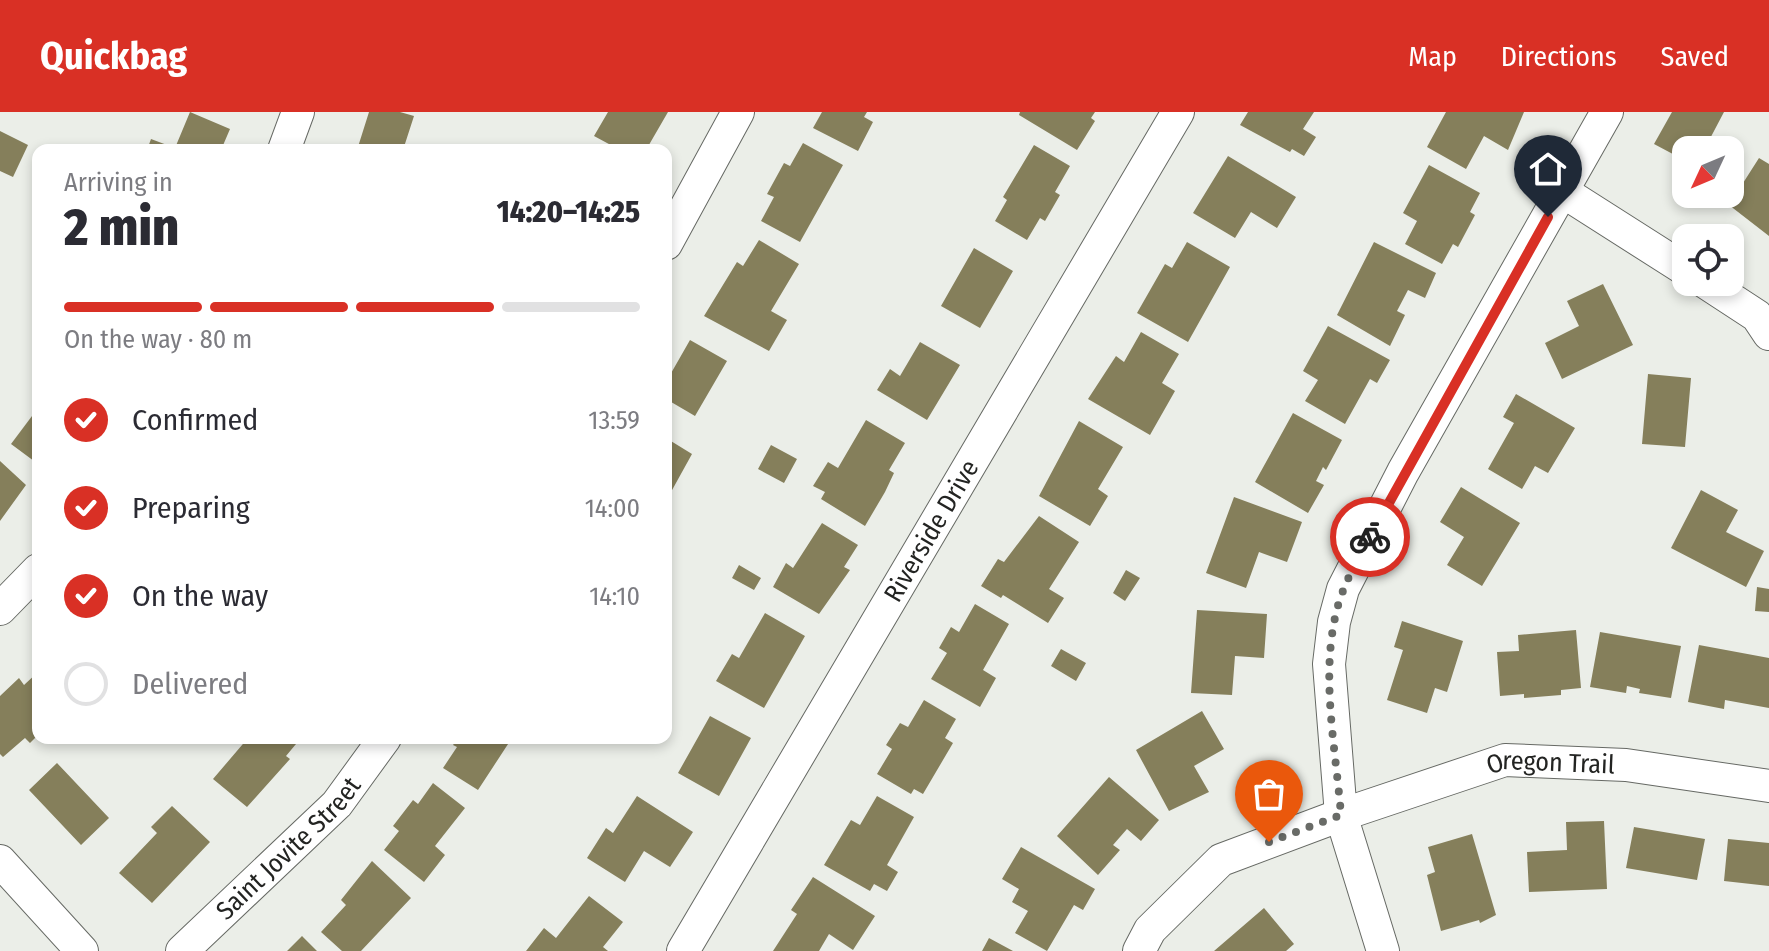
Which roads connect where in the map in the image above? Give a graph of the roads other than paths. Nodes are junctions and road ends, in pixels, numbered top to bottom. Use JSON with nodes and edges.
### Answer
{"nodes":[{"id":1,"x":298,"y":112,"type":"edge"},
{"id":2,"x":738,"y":112,"type":"edge"},
{"id":3,"x":1178,"y":112,"type":"edge"},
{"id":4,"x":1607,"y":112,"type":"edge"},
{"id":5,"x":286,"y":144,"type":"edge"},
{"id":6,"x":1562,"y":191,"type":"junction"},
{"id":7,"x":672,"y":233,"type":"edge"},
{"id":8,"x":1672,"y":261,"type":"edge"},
{"id":9,"x":1726,"y":296,"type":"edge"},
{"id":10,"x":1769,"y":334,"type":"edge"},
{"id":11,"x":32,"y":576,"type":"edge"},
{"id":12,"x":0,"y":609,"type":"edge"},
{"id":13,"x":381,"y":744,"type":"edge"},
{"id":14,"x":1769,"y":786,"type":"edge"},
{"id":15,"x":1341,"y":815,"type":"junction"},
{"id":16,"x":0,"y":861,"type":"edge"},
{"id":17,"x":82,"y":951,"type":"edge"},
{"id":18,"x":182,"y":951,"type":"edge"},
{"id":19,"x":683,"y":951,"type":"edge"},
{"id":20,"x":1139,"y":951,"type":"edge"},
{"id":21,"x":1383,"y":951,"type":"edge"}],
"edges":[{"from":1,"to":5,"type":"street"},
{"from":2,"to":7,"type":"street"},
{"from":3,"to":19,"type":"street","name":"Riverside Drive"},
{"from":4,"to":6,"type":"street"},
{"from":6,"to":8,"type":"street"},
{"from":6,"to":15,"type":"street"},
{"from":9,"to":10,"type":"street"},
{"from":11,"to":12,"type":"street"},
{"from":13,"to":18,"type":"street","name":"Saint Jovite Street"},
{"from":14,"to":15,"type":"street","name":"Oregon Trail"},
{"from":15,"to":20,"type":"street","name":"Oregon Trail"},
{"from":15,"to":21,"type":"street"},
{"from":16,"to":17,"type":"street"}]}
